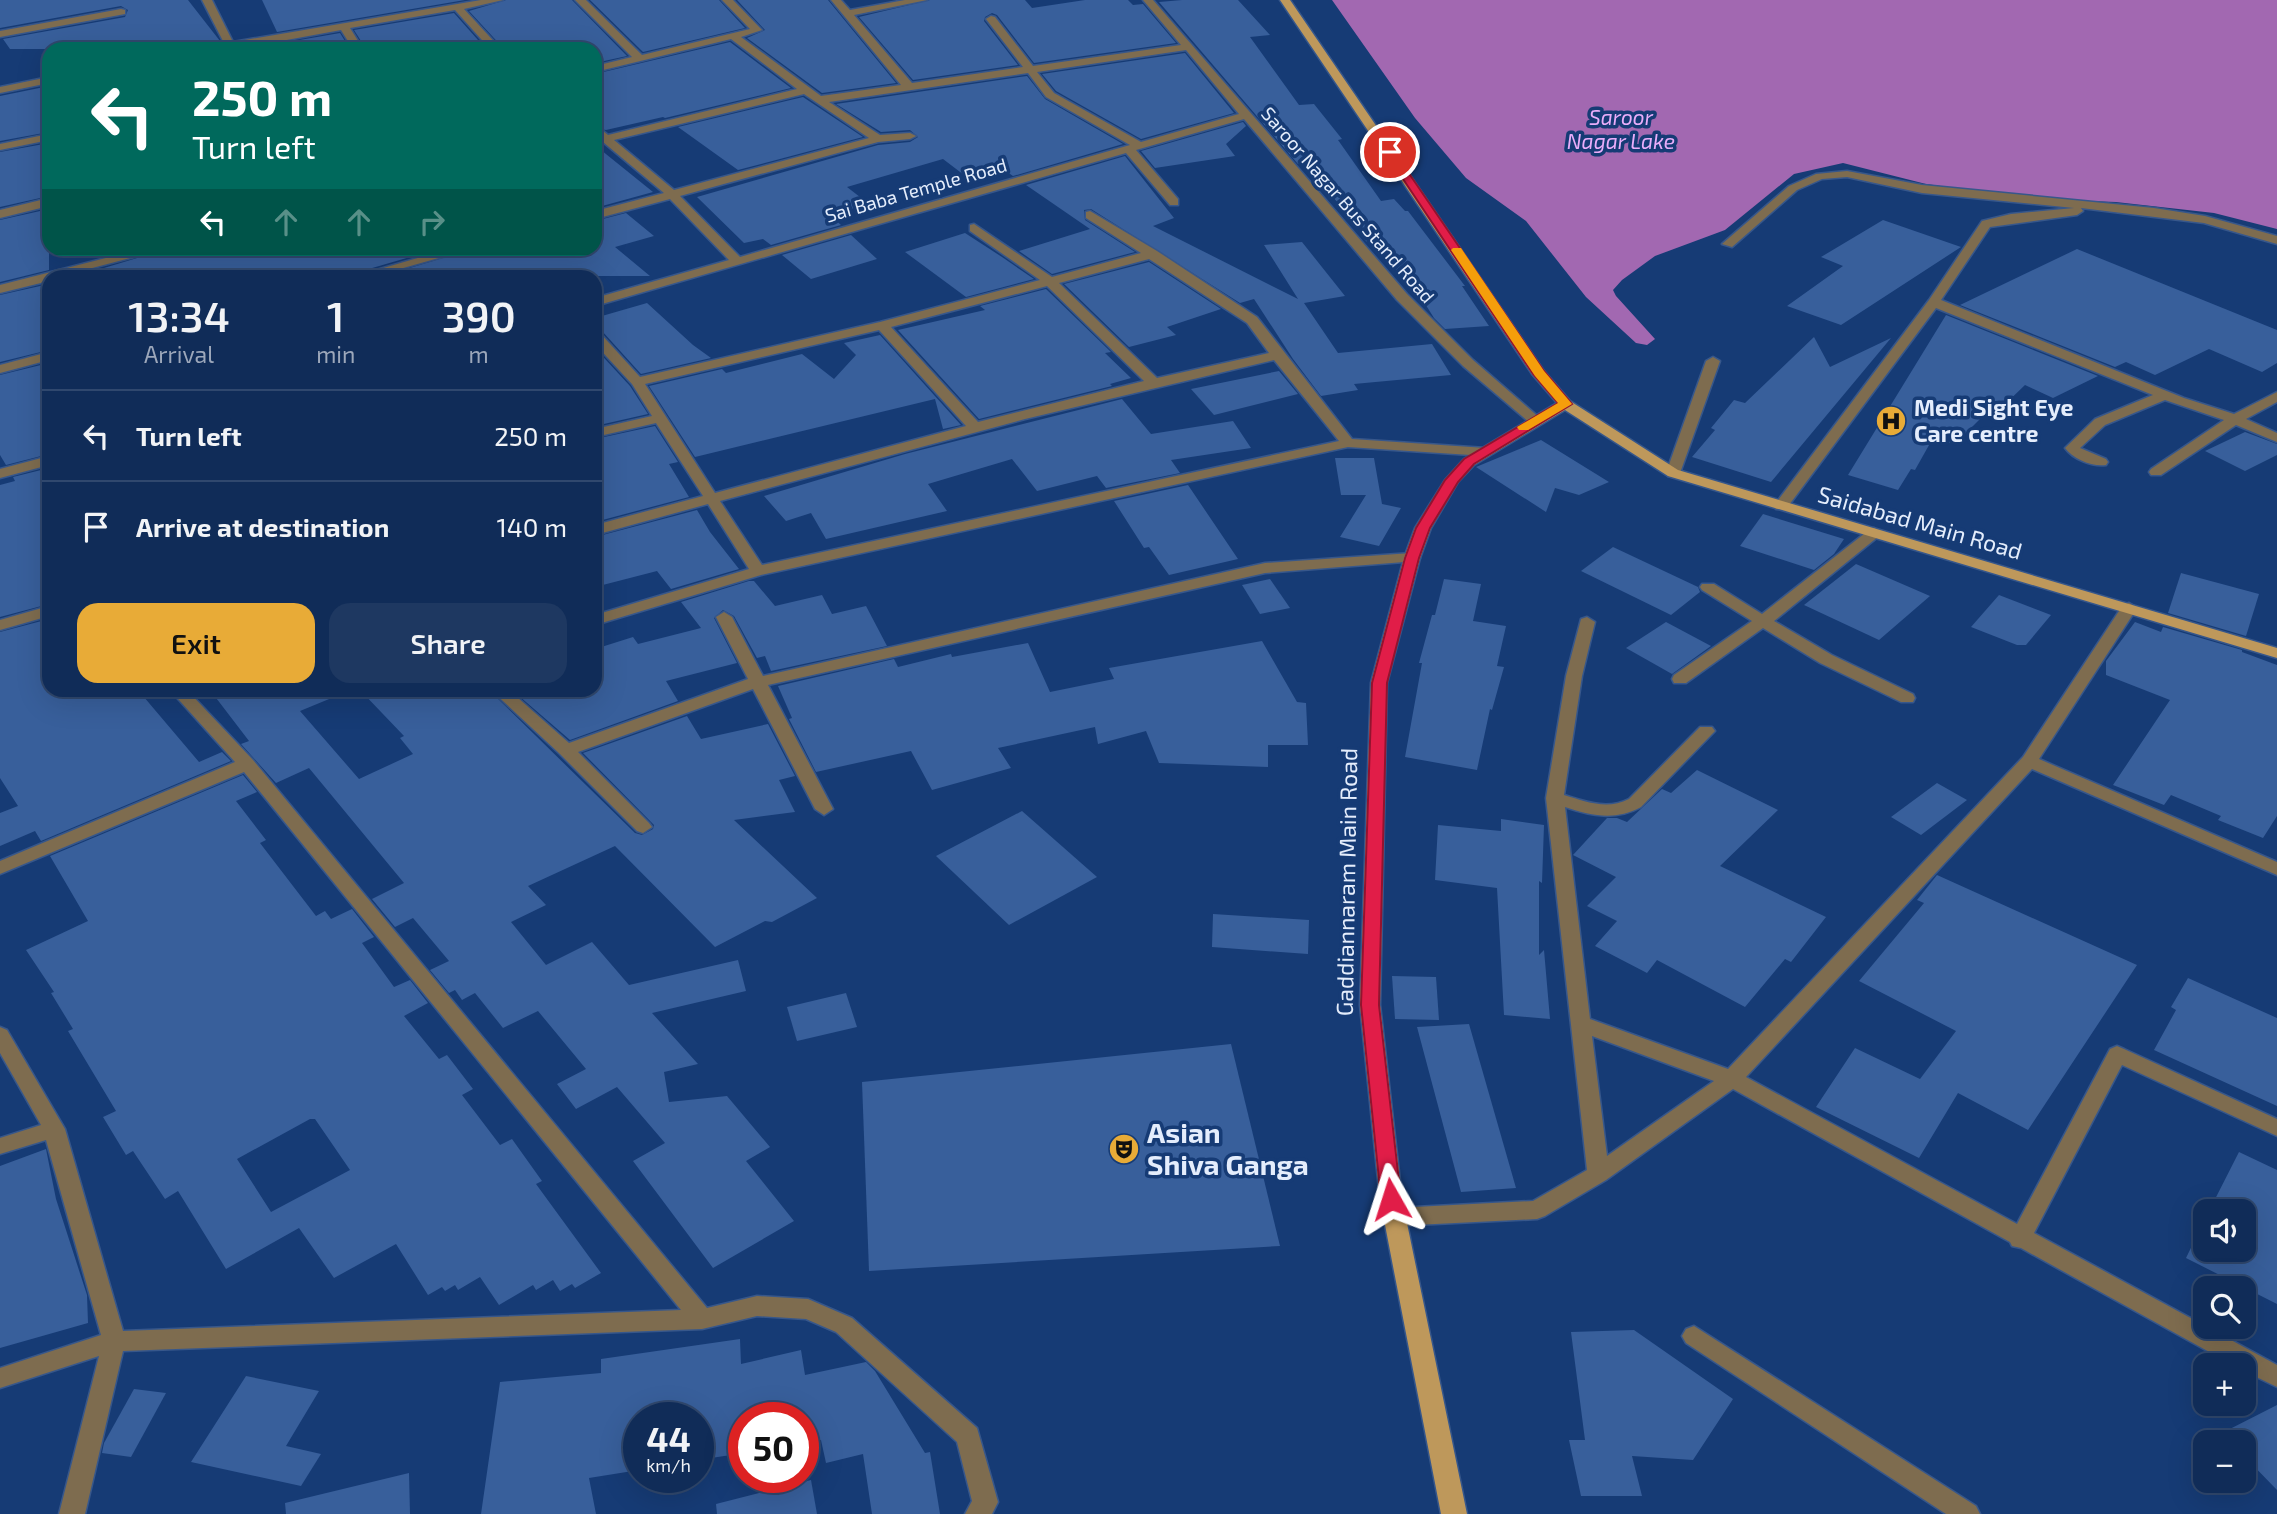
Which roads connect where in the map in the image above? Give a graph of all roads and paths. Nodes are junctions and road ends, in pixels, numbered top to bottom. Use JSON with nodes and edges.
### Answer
{"nodes":[{"id":1,"x":207,"y":0,"type":"edge"},
{"id":2,"x":433,"y":0,"type":"edge"},
{"id":3,"x":498,"y":0,"type":"edge"},
{"id":4,"x":580,"y":0,"type":"edge"},
{"id":5,"x":727,"y":0,"type":"edge"},
{"id":6,"x":836,"y":0,"type":"edge"},
{"id":7,"x":922,"y":0,"type":"edge"},
{"id":8,"x":1147,"y":0,"type":"edge"},
{"id":9,"x":1286,"y":0,"type":"edge"},
{"id":10,"x":457,"y":7,"type":"junction"},
{"id":11,"x":439,"y":10,"type":"junction"},
{"id":12,"x":121,"y":12,"type":"dead end"},
{"id":13,"x":849,"y":13,"type":"junction"},
{"id":14,"x":991,"y":19,"type":"dead end"},
{"id":15,"x":344,"y":26,"type":"junction"},
{"id":16,"x":0,"y":34,"type":"edge"},
{"id":17,"x":733,"y":36,"type":"junction"},
{"id":18,"x":228,"y":42,"type":"edge"},
{"id":19,"x":258,"y":42,"type":"edge"},
{"id":20,"x":354,"y":42,"type":"edge"},
{"id":21,"x":490,"y":42,"type":"edge"},
{"id":22,"x":1187,"y":47,"type":"junction"},
{"id":23,"x":639,"y":58,"type":"junction"},
{"id":24,"x":602,"y":67,"type":"edge"},
{"id":25,"x":1030,"y":69,"type":"junction"},
{"id":26,"x":42,"y":81,"type":"edge"},
{"id":27,"x":908,"y":86,"type":"junction"},
{"id":28,"x":0,"y":90,"type":"edge"},
{"id":29,"x":805,"y":90,"type":"junction"},
{"id":30,"x":819,"y":100,"type":"junction"},
{"id":31,"x":1247,"y":115,"type":"junction"},
{"id":32,"x":910,"y":136,"type":"dead end"},
{"id":33,"x":42,"y":138,"type":"edge"},
{"id":34,"x":878,"y":139,"type":"junction"},
{"id":35,"x":602,"y":140,"type":"edge"},
{"id":36,"x":602,"y":142,"type":"edge"},
{"id":37,"x":0,"y":147,"type":"edge"},
{"id":38,"x":1134,"y":148,"type":"junction"},
{"id":39,"x":672,"y":194,"type":"junction"},
{"id":40,"x":1174,"y":202,"type":"dead end"},
{"id":41,"x":42,"y":204,"type":"edge"},
{"id":42,"x":2103,"y":207,"type":"junction"},
{"id":43,"x":602,"y":213,"type":"edge"},
{"id":44,"x":0,"y":214,"type":"edge"},
{"id":45,"x":1090,"y":215,"type":"dead end"},
{"id":46,"x":974,"y":228,"type":"dead end"},
{"id":47,"x":2277,"y":240,"type":"edge"},
{"id":48,"x":1728,"y":244,"type":"dead end"},
{"id":49,"x":1153,"y":254,"type":"junction"},
{"id":50,"x":131,"y":256,"type":"edge"},
{"id":51,"x":438,"y":256,"type":"edge"},
{"id":52,"x":737,"y":261,"type":"junction"},
{"id":53,"x":76,"y":270,"type":"edge"},
{"id":54,"x":385,"y":270,"type":"edge"},
{"id":55,"x":42,"y":279,"type":"edge"},
{"id":56,"x":1051,"y":282,"type":"junction"},
{"id":57,"x":0,"y":289,"type":"edge"},
{"id":58,"x":602,"y":300,"type":"edge"},
{"id":59,"x":1934,"y":302,"type":"junction"},
{"id":60,"x":882,"y":325,"type":"junction"},
{"id":61,"x":602,"y":344,"type":"edge"},
{"id":62,"x":1277,"y":355,"type":"junction"},
{"id":63,"x":42,"y":358,"type":"edge"},
{"id":64,"x":1713,"y":361,"type":"dead end"},
{"id":65,"x":0,"y":369,"type":"edge"},
{"id":66,"x":637,"y":382,"type":"junction"},
{"id":67,"x":1153,"y":382,"type":"junction"},
{"id":68,"x":2165,"y":396,"type":"junction"},
{"id":69,"x":2277,"y":396,"type":"edge"},
{"id":70,"x":1565,"y":404,"type":"junction"},
{"id":71,"x":662,"y":418,"type":"junction"},
{"id":72,"x":2235,"y":419,"type":"junction"},
{"id":73,"x":1535,"y":420,"type":"junction"},
{"id":74,"x":974,"y":426,"type":"junction"},
{"id":75,"x":602,"y":431,"type":"edge"},
{"id":76,"x":2277,"y":438,"type":"edge"},
{"id":77,"x":1348,"y":443,"type":"junction"},
{"id":78,"x":1486,"y":452,"type":"junction"},
{"id":79,"x":42,"y":462,"type":"edge"},
{"id":80,"x":2101,"y":462,"type":"dead end"},
{"id":81,"x":2156,"y":472,"type":"dead end"},
{"id":82,"x":1673,"y":473,"type":"junction"},
{"id":83,"x":0,"y":474,"type":"edge"},
{"id":84,"x":711,"y":499,"type":"junction"},
{"id":85,"x":1781,"y":506,"type":"junction"},
{"id":86,"x":602,"y":528,"type":"edge"},
{"id":87,"x":1874,"y":533,"type":"junction"},
{"id":88,"x":1412,"y":558,"type":"junction"},
{"id":89,"x":758,"y":571,"type":"junction"},
{"id":90,"x":1708,"y":587,"type":"dead end"},
{"id":91,"x":2129,"y":608,"type":"junction"},
{"id":92,"x":42,"y":613,"type":"edge"},
{"id":93,"x":724,"y":617,"type":"dead end"},
{"id":94,"x":602,"y":618,"type":"edge"},
{"id":95,"x":1763,"y":621,"type":"junction"},
{"id":96,"x":1587,"y":622,"type":"dead end"},
{"id":97,"x":0,"y":625,"type":"edge"},
{"id":98,"x":2277,"y":653,"type":"edge"},
{"id":99,"x":1680,"y":678,"type":"dead end"},
{"id":100,"x":757,"y":681,"type":"junction"},
{"id":101,"x":185,"y":697,"type":"edge"},
{"id":102,"x":507,"y":697,"type":"edge"},
{"id":103,"x":1907,"y":698,"type":"dead end"},
{"id":104,"x":1706,"y":731,"type":"dead end"},
{"id":105,"x":566,"y":750,"type":"junction"},
{"id":106,"x":2029,"y":761,"type":"junction"},
{"id":107,"x":247,"y":764,"type":"junction"},
{"id":108,"x":1555,"y":798,"type":"junction"},
{"id":109,"x":824,"y":809,"type":"dead end"},
{"id":110,"x":643,"y":827,"type":"dead end"},
{"id":111,"x":0,"y":868,"type":"edge"},
{"id":112,"x":2277,"y":869,"type":"edge"},
{"id":113,"x":1580,"y":1023,"type":"junction"},
{"id":114,"x":0,"y":1035,"type":"edge"},
{"id":115,"x":1732,"y":1079,"type":"junction"},
{"id":116,"x":2277,"y":1128,"type":"edge"},
{"id":117,"x":54,"y":1129,"type":"junction"},
{"id":118,"x":0,"y":1146,"type":"edge"},
{"id":119,"x":1598,"y":1174,"type":"junction"},
{"id":120,"x":1395,"y":1217,"type":"junction"},
{"id":121,"x":2020,"y":1238,"type":"junction"},
{"id":122,"x":702,"y":1319,"type":"junction"},
{"id":123,"x":1694,"y":1336,"type":"dead end"},
{"id":124,"x":114,"y":1341,"type":"junction"},
{"id":125,"x":2277,"y":1377,"type":"edge"},
{"id":126,"x":0,"y":1378,"type":"edge"},
{"id":127,"x":1456,"y":1512,"type":"edge"},
{"id":128,"x":72,"y":1514,"type":"edge"},
{"id":129,"x":978,"y":1514,"type":"edge"},
{"id":130,"x":1967,"y":1514,"type":"edge"}],
"edges":[{"from":1,"to":18,"type":"street"},
{"from":2,"to":11,"type":"street"},
{"from":3,"to":10,"type":"street"},
{"from":4,"to":23,"type":"street"},
{"from":5,"to":17,"type":"street"},
{"from":6,"to":13,"type":"street"},
{"from":7,"to":13,"type":"street"},
{"from":8,"to":22,"type":"street","name":"Saroor Nagar Bus Stand Road"},
{"from":9,"to":70,"type":"main road","name":"Saidabad Main Road"},
{"from":10,"to":11,"type":"street"},
{"from":10,"to":21,"type":"street"},
{"from":11,"to":15,"type":"street"},
{"from":12,"to":16,"type":"street"},
{"from":13,"to":27,"type":"street"},
{"from":14,"to":25,"type":"street"},
{"from":15,"to":19,"type":"street"},
{"from":15,"to":20,"type":"street"},
{"from":17,"to":23,"type":"street"},
{"from":17,"to":29,"type":"street"},
{"from":22,"to":25,"type":"street"},
{"from":22,"to":31,"type":"street","name":"Saroor Nagar Bus Stand Road"},
{"from":23,"to":24,"type":"street"},
{"from":25,"to":27,"type":"street"},
{"from":25,"to":38,"type":"street"},
{"from":26,"to":28,"type":"street"},
{"from":27,"to":30,"type":"street"},
{"from":29,"to":30,"type":"street"},
{"from":29,"to":35,"type":"street"},
{"from":30,"to":34,"type":"street"},
{"from":31,"to":38,"type":"street","name":"Sai Baba Temple Road"},
{"from":31,"to":73,"type":"street","name":"Saroor Nagar Bus Stand Road"},
{"from":32,"to":34,"type":"street"},
{"from":33,"to":37,"type":"street"},
{"from":34,"to":39,"type":"street"},
{"from":36,"to":39,"type":"street"},
{"from":38,"to":40,"type":"street"},
{"from":38,"to":52,"type":"street","name":"Sai Baba Temple Road"},
{"from":39,"to":43,"type":"street"},
{"from":39,"to":52,"type":"street"},
{"from":41,"to":44,"type":"street"},
{"from":42,"to":47,"type":"street"},
{"from":42,"to":48,"type":"street"},
{"from":42,"to":59,"type":"street"},
{"from":45,"to":49,"type":"street"},
{"from":46,"to":56,"type":"street"},
{"from":49,"to":56,"type":"street"},
{"from":49,"to":62,"type":"street"},
{"from":50,"to":53,"type":"street"},
{"from":51,"to":54,"type":"street"},
{"from":52,"to":58,"type":"street","name":"Sai Baba Temple Road"},
{"from":55,"to":57,"type":"street"},
{"from":56,"to":60,"type":"street"},
{"from":56,"to":67,"type":"street"},
{"from":59,"to":68,"type":"street"},
{"from":59,"to":85,"type":"street"},
{"from":60,"to":66,"type":"street"},
{"from":60,"to":74,"type":"street"},
{"from":61,"to":66,"type":"street"},
{"from":62,"to":67,"type":"street"},
{"from":62,"to":77,"type":"street"},
{"from":63,"to":65,"type":"street"},
{"from":64,"to":82,"type":"street"},
{"from":66,"to":71,"type":"street"},
{"from":67,"to":74,"type":"street"},
{"from":68,"to":72,"type":"street"},
{"from":68,"to":80,"type":"street"},
{"from":69,"to":72,"type":"street"},
{"from":70,"to":73,"type":"main road","name":"Gaddiannaram Main Road"},
{"from":70,"to":82,"type":"main road","name":"Saidabad Main Road"},
{"from":71,"to":75,"type":"street"},
{"from":71,"to":84,"type":"street"},
{"from":72,"to":76,"type":"street"},
{"from":72,"to":81,"type":"street"},
{"from":73,"to":78,"type":"main road","name":"Gaddiannaram Main Road"},
{"from":74,"to":84,"type":"street"},
{"from":77,"to":78,"type":"street"},
{"from":77,"to":89,"type":"street"},
{"from":78,"to":88,"type":"main road","name":"Gaddiannaram Main Road"},
{"from":79,"to":83,"type":"street"},
{"from":82,"to":85,"type":"main road","name":"Saidabad Main Road"},
{"from":84,"to":86,"type":"street"},
{"from":84,"to":89,"type":"street"},
{"from":85,"to":87,"type":"main road","name":"Saidabad Main Road"},
{"from":87,"to":91,"type":"main road","name":"Saidabad Main Road"},
{"from":87,"to":95,"type":"street"},
{"from":88,"to":100,"type":"street"},
{"from":88,"to":120,"type":"main road","name":"Gaddiannaram Main Road"},
{"from":89,"to":94,"type":"street"},
{"from":90,"to":95,"type":"street"},
{"from":91,"to":98,"type":"main road","name":"Saidabad Main Road"},
{"from":91,"to":106,"type":"street"},
{"from":92,"to":97,"type":"street"},
{"from":93,"to":100,"type":"street"},
{"from":95,"to":99,"type":"street"},
{"from":95,"to":103,"type":"street"},
{"from":96,"to":108,"type":"street"},
{"from":100,"to":105,"type":"street"},
{"from":100,"to":109,"type":"street"},
{"from":101,"to":107,"type":"street"},
{"from":102,"to":105,"type":"street"},
{"from":104,"to":108,"type":"street"},
{"from":105,"to":110,"type":"street"},
{"from":106,"to":112,"type":"street"},
{"from":106,"to":115,"type":"street"},
{"from":107,"to":111,"type":"street"},
{"from":107,"to":122,"type":"street"},
{"from":108,"to":113,"type":"street"},
{"from":113,"to":115,"type":"street"},
{"from":113,"to":119,"type":"street"},
{"from":114,"to":117,"type":"street"},
{"from":115,"to":119,"type":"street"},
{"from":115,"to":121,"type":"street"},
{"from":116,"to":121,"type":"street"},
{"from":117,"to":118,"type":"street"},
{"from":117,"to":124,"type":"street"},
{"from":119,"to":120,"type":"street"},
{"from":120,"to":127,"type":"main road","name":"Gaddiannaram Main Road"},
{"from":121,"to":125,"type":"street"},
{"from":122,"to":124,"type":"street"},
{"from":122,"to":129,"type":"street"},
{"from":123,"to":130,"type":"street"},
{"from":124,"to":126,"type":"street"},
{"from":124,"to":128,"type":"street"}]}
